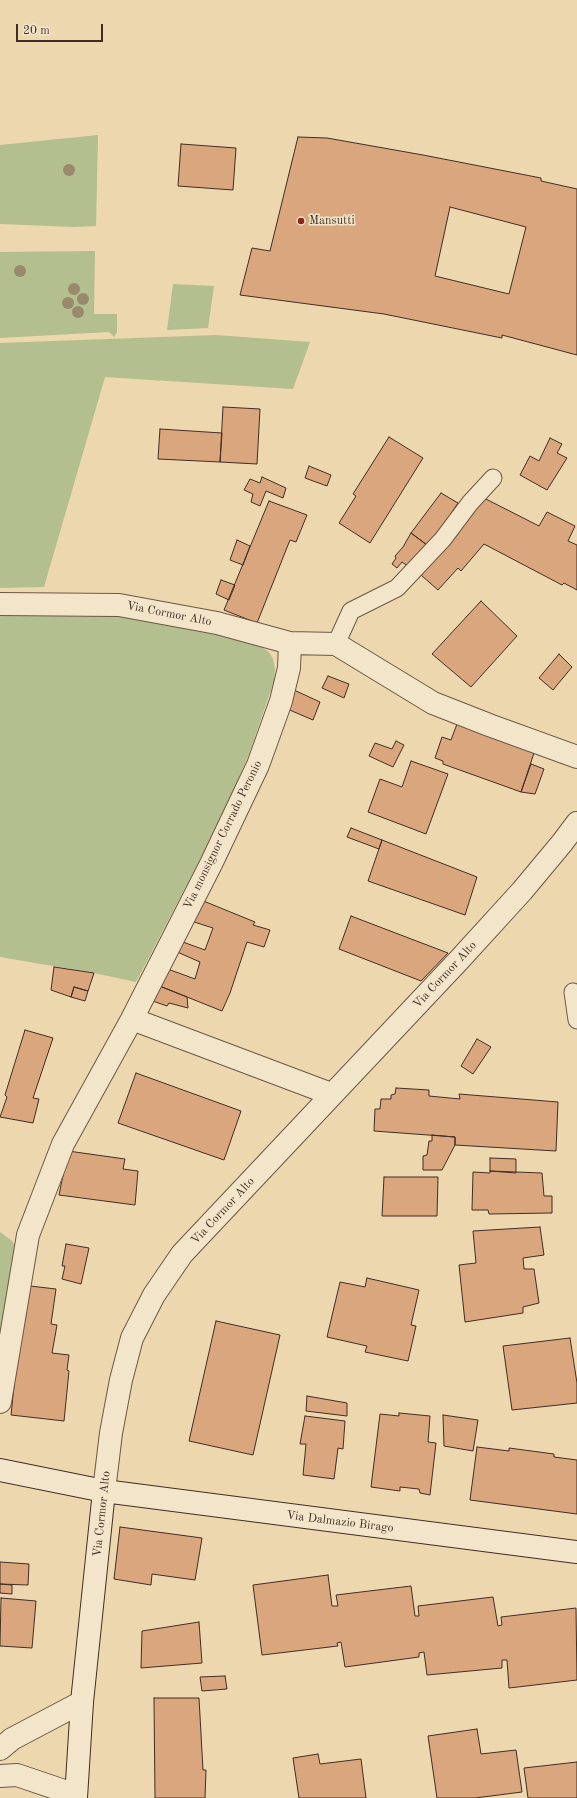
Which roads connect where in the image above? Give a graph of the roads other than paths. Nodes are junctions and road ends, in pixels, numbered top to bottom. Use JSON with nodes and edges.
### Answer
{"nodes":[{"id":1,"x":493,"y":478,"type":"dead end"},
{"id":2,"x":0,"y":604,"type":"edge"},
{"id":3,"x":290,"y":643,"type":"junction"},
{"id":4,"x":336,"y":644,"type":"junction"},
{"id":5,"x":577,"y":758,"type":"edge"},
{"id":6,"x":577,"y":823,"type":"edge"},
{"id":7,"x":573,"y":992,"type":"dead end"},
{"id":8,"x":132,"y":1019,"type":"junction"},
{"id":9,"x":577,"y":1020,"type":"edge"},
{"id":10,"x":331,"y":1094,"type":"junction"},
{"id":11,"x":0,"y":1402,"type":"edge"},
{"id":12,"x":0,"y":1470,"type":"edge"},
{"id":13,"x":104,"y":1491,"type":"junction"},
{"id":14,"x":577,"y":1552,"type":"edge"},
{"id":15,"x":82,"y":1702,"type":"junction"},
{"id":16,"x":0,"y":1749,"type":"edge"},
{"id":17,"x":0,"y":1776,"type":"edge"},
{"id":18,"x":76,"y":1796,"type":"edge"}],
"edges":[{"from":1,"to":4,"type":"lane"},
{"from":2,"to":3,"type":"street","name":"Via Cormor Alto"},
{"from":3,"to":4,"type":"street","name":"Via Cormor Alto"},
{"from":3,"to":8,"type":"street","name":"Via monsignor Corrado Peronio"},
{"from":4,"to":5,"type":"street"},
{"from":6,"to":10,"type":"street","name":"Via Cormor Alto"},
{"from":7,"to":9,"type":"lane"},
{"from":8,"to":10,"type":"street"},
{"from":8,"to":11,"type":"street","name":"Via monsignor Corrado Peronio"},
{"from":10,"to":13,"type":"street","name":"Via Cormor Alto"},
{"from":12,"to":13,"type":"street","name":"Via Dalmazio Birago"},
{"from":13,"to":14,"type":"street","name":"Via Dalmazio Birago"},
{"from":13,"to":15,"type":"street","name":"Via Cormor Alto"},
{"from":15,"to":16,"type":"street"},
{"from":15,"to":18,"type":"street","name":"Via Cormor Alto"},
{"from":17,"to":18,"type":"street","name":"Via Cormor Alto"}]}
